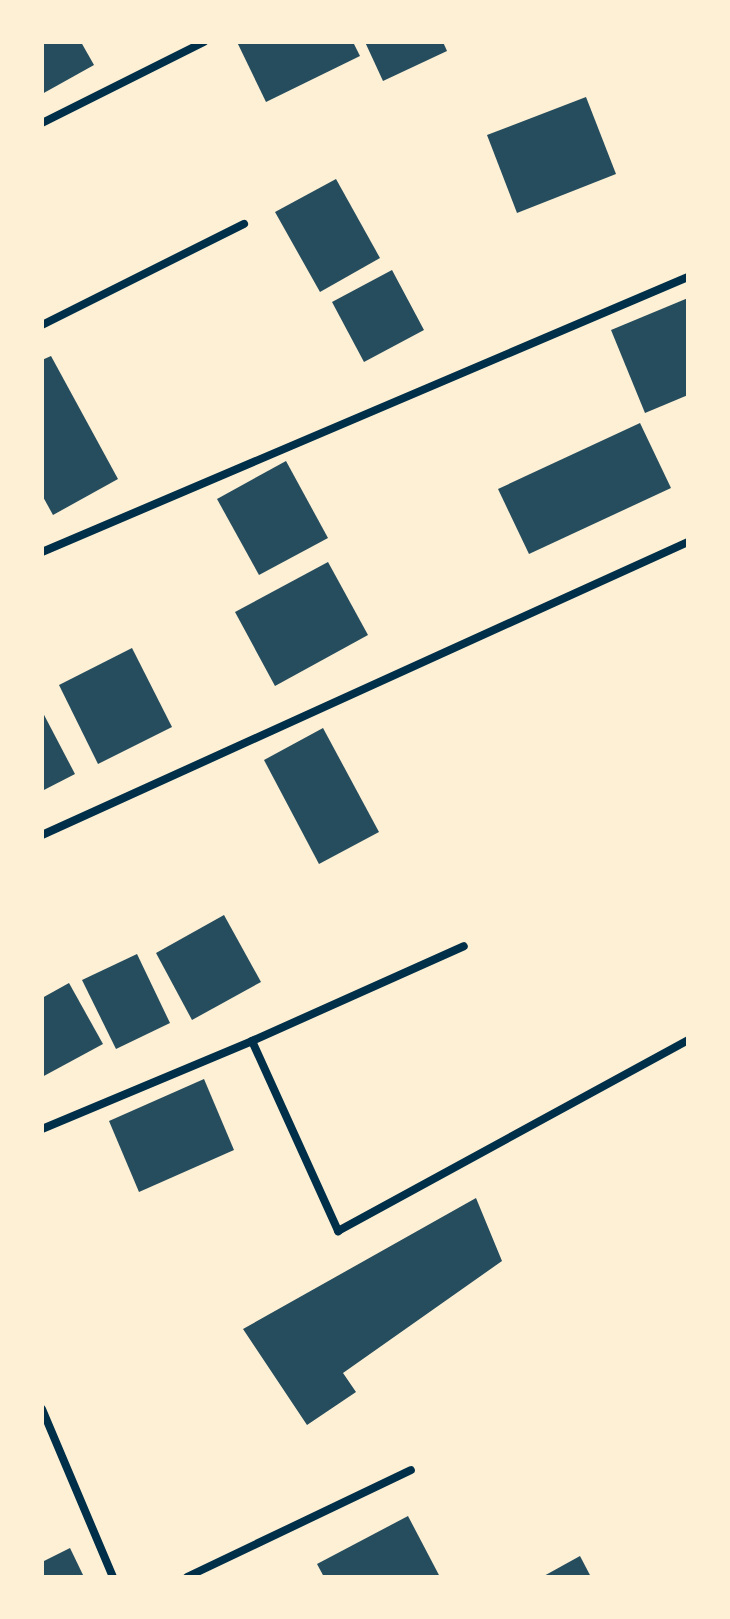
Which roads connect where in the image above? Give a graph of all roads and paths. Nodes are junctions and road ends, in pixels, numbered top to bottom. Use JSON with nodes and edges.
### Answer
{"nodes":[{"id":1,"x":204,"y":42,"type":"edge"},
{"id":2,"x":42,"y":123,"type":"edge"},
{"id":3,"x":244,"y":224,"type":"dead end"},
{"id":4,"x":688,"y":277,"type":"edge"},
{"id":5,"x":42,"y":325,"type":"edge"},
{"id":6,"x":688,"y":542,"type":"edge"},
{"id":7,"x":42,"y":552,"type":"edge"},
{"id":8,"x":42,"y":835,"type":"edge"},
{"id":9,"x":464,"y":946,"type":"dead end"},
{"id":10,"x":688,"y":1040,"type":"edge"},
{"id":11,"x":252,"y":1041,"type":"junction"},
{"id":12,"x":42,"y":1129,"type":"edge"},
{"id":13,"x":42,"y":1409,"type":"edge"},
{"id":14,"x":411,"y":1470,"type":"dead end"},
{"id":15,"x":113,"y":1577,"type":"edge"},
{"id":16,"x":187,"y":1577,"type":"edge"}],
"edges":[{"from":1,"to":2,"type":"street"},
{"from":3,"to":5,"type":"street"},
{"from":4,"to":7,"type":"street"},
{"from":6,"to":8,"type":"street"},
{"from":9,"to":11,"type":"street"},
{"from":10,"to":11,"type":"street"},
{"from":11,"to":12,"type":"street"},
{"from":13,"to":15,"type":"street"},
{"from":14,"to":16,"type":"street"}]}
